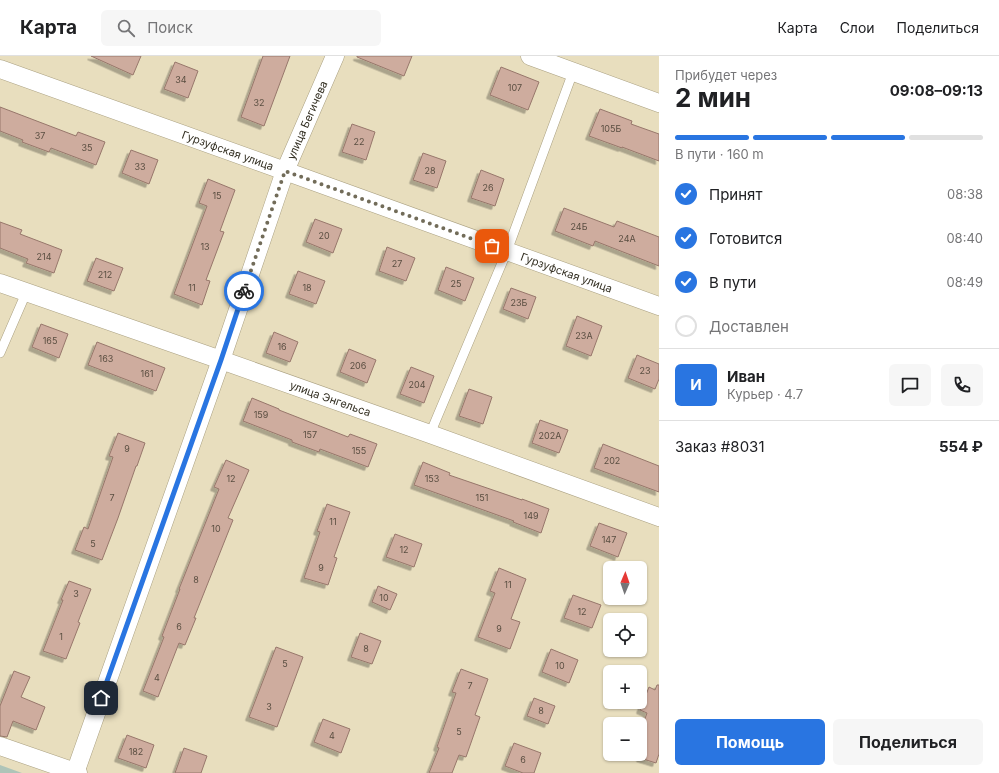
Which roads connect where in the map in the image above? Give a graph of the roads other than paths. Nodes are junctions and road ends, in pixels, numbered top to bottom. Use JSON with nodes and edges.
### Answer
{"nodes":[{"id":1,"x":335,"y":56,"type":"edge"},
{"id":2,"x":530,"y":56,"type":"edge"},
{"id":3,"x":0,"y":69,"type":"edge"},
{"id":4,"x":572,"y":72,"type":"junction"},
{"id":5,"x":659,"y":102,"type":"edge"},
{"id":6,"x":285,"y":171,"type":"junction"},
{"id":7,"x":507,"y":251,"type":"junction"},
{"id":8,"x":0,"y":283,"type":"edge"},
{"id":9,"x":26,"y":292,"type":"junction"},
{"id":10,"x":659,"y":306,"type":"edge"},
{"id":11,"x":0,"y":353,"type":"edge"},
{"id":12,"x":221,"y":360,"type":"junction"},
{"id":13,"x":430,"y":434,"type":"junction"},
{"id":14,"x":659,"y":518,"type":"edge"},
{"id":15,"x":0,"y":746,"type":"edge"},
{"id":16,"x":76,"y":773,"type":"edge"}],
"edges":[{"from":1,"to":6,"type":"street","name":"улица Бегичева"},
{"from":2,"to":4,"type":"street"},
{"from":3,"to":6,"type":"street","name":"Гурзуфская улица"},
{"from":4,"to":5,"type":"street"},
{"from":4,"to":7,"type":"lane"},
{"from":6,"to":7,"type":"street","name":"Гурзуфская улица"},
{"from":6,"to":12,"type":"street","name":"улица Бегичева"},
{"from":7,"to":10,"type":"street","name":"Гурзуфская улица"},
{"from":7,"to":13,"type":"lane"},
{"from":8,"to":9,"type":"street","name":"улица Энгельса"},
{"from":9,"to":11,"type":"lane"},
{"from":9,"to":12,"type":"street","name":"улица Энгельса"},
{"from":12,"to":13,"type":"street","name":"улица Энгельса"},
{"from":12,"to":16,"type":"street","name":"улица Бегичева"},
{"from":13,"to":14,"type":"street","name":"улица Энгельса"},
{"from":15,"to":16,"type":"street"}]}
